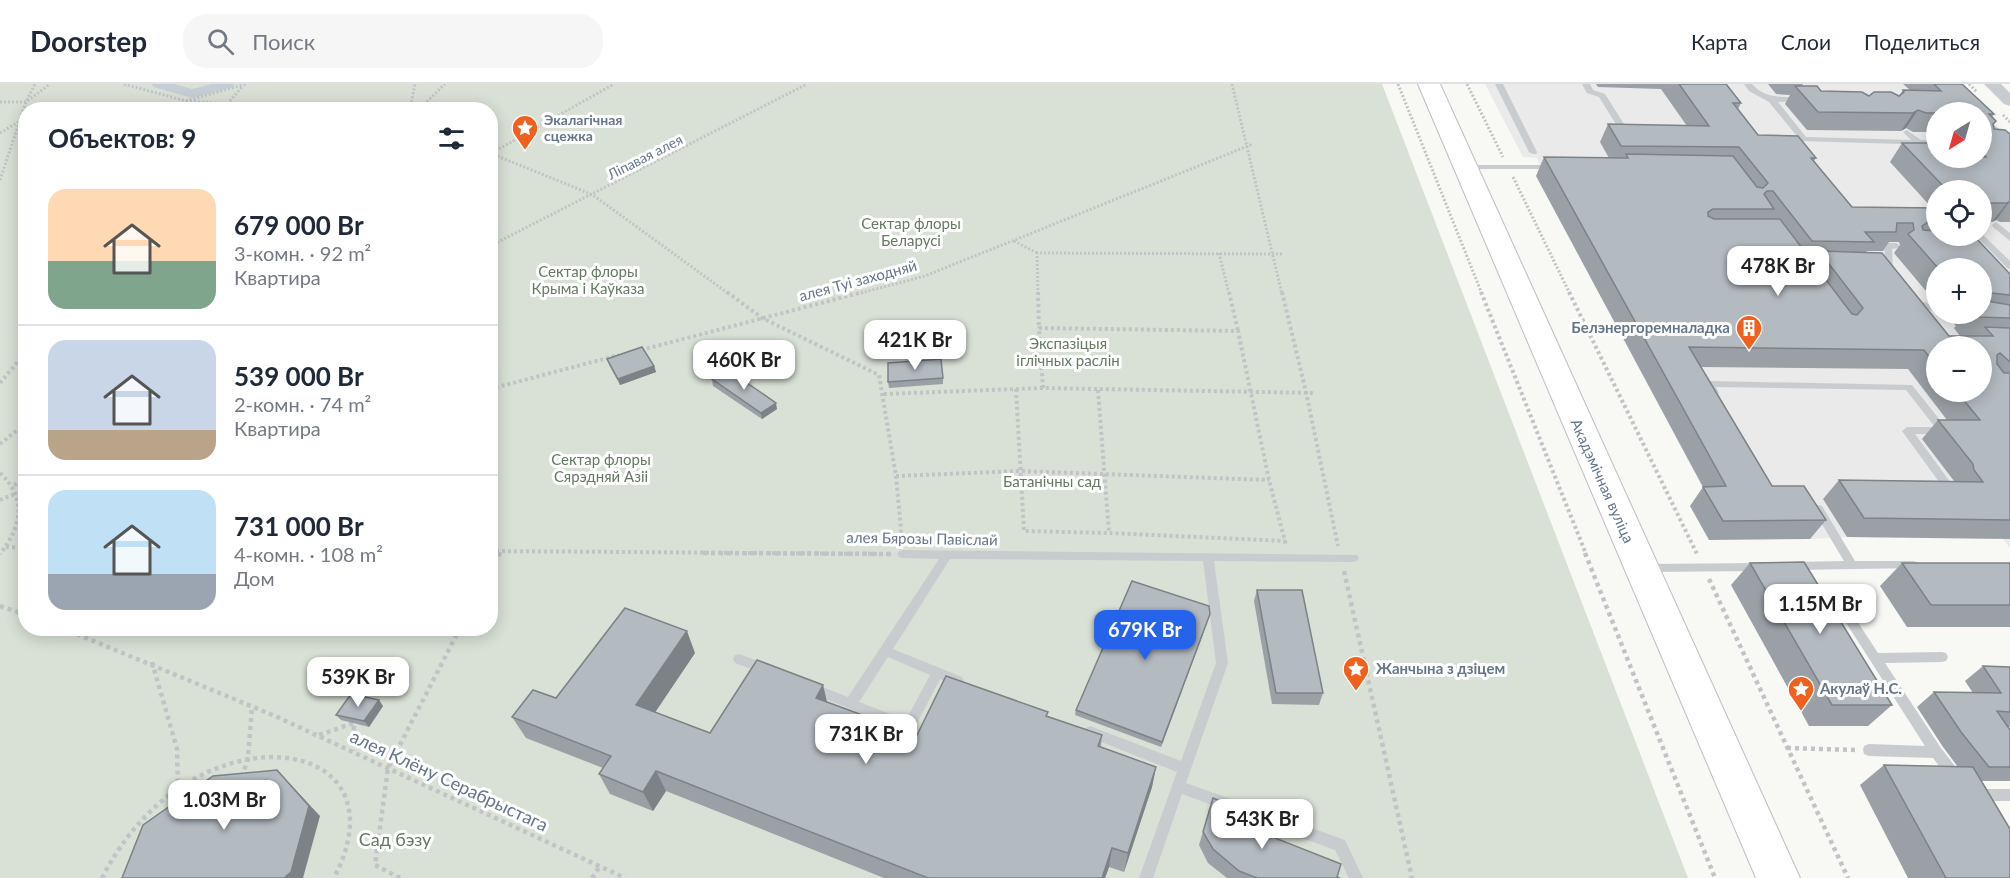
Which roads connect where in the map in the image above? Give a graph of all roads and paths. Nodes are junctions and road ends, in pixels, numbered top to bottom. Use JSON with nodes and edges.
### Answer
{"nodes":[{"id":1,"x":35,"y":84,"type":"edge"},
{"id":2,"x":50,"y":84,"type":"edge"},
{"id":3,"x":124,"y":84,"type":"edge"},
{"id":4,"x":245,"y":84,"type":"edge"},
{"id":5,"x":415,"y":84,"type":"edge"},
{"id":6,"x":445,"y":84,"type":"edge"},
{"id":7,"x":614,"y":84,"type":"edge"},
{"id":8,"x":807,"y":84,"type":"edge"},
{"id":9,"x":1232,"y":84,"type":"edge"},
{"id":10,"x":1398,"y":84,"type":"edge"},
{"id":11,"x":1429,"y":84,"type":"edge"},
{"id":12,"x":1467,"y":84,"type":"edge"},
{"id":13,"x":1499,"y":84,"type":"edge"},
{"id":14,"x":1586,"y":84,"type":"edge"},
{"id":15,"x":1748,"y":84,"type":"edge"},
{"id":16,"x":1795,"y":84,"type":"edge"},
{"id":17,"x":1992,"y":84,"type":"edge"},
{"id":18,"x":1807,"y":99,"type":"junction"},
{"id":19,"x":1817,"y":99,"type":"edge"},
{"id":20,"x":1772,"y":100,"type":"junction"},
{"id":21,"x":2010,"y":100,"type":"edge"},
{"id":22,"x":186,"y":101,"type":"junction"},
{"id":23,"x":0,"y":102,"type":"edge"},
{"id":24,"x":26,"y":102,"type":"junction"},
{"id":25,"x":206,"y":102,"type":"edge"},
{"id":26,"x":228,"y":102,"type":"edge"},
{"id":27,"x":412,"y":102,"type":"edge"},
{"id":28,"x":426,"y":102,"type":"edge"},
{"id":29,"x":18,"y":122,"type":"edge"},
{"id":30,"x":18,"y":127,"type":"edge"},
{"id":31,"x":1992,"y":128,"type":"edge"},
{"id":32,"x":1877,"y":131,"type":"dead end"},
{"id":33,"x":1907,"y":132,"type":"dead end"},
{"id":34,"x":0,"y":134,"type":"edge"},
{"id":35,"x":1636,"y":135,"type":"edge"},
{"id":36,"x":1886,"y":141,"type":"junction"},
{"id":37,"x":1917,"y":142,"type":"junction"},
{"id":38,"x":1926,"y":142,"type":"edge"},
{"id":39,"x":1253,"y":144,"type":"dead end"},
{"id":40,"x":1246,"y":146,"type":"junction"},
{"id":41,"x":2008,"y":146,"type":"edge"},
{"id":42,"x":498,"y":149,"type":"edge"},
{"id":43,"x":1533,"y":152,"type":"dead end"},
{"id":44,"x":498,"y":156,"type":"edge"},
{"id":45,"x":1508,"y":166,"type":"junction"},
{"id":46,"x":1464,"y":167,"type":"junction"},
{"id":47,"x":1563,"y":167,"type":"edge"},
{"id":48,"x":0,"y":180,"type":"edge"},
{"id":49,"x":593,"y":195,"type":"junction"},
{"id":50,"x":1996,"y":225,"type":"dead end"},
{"id":51,"x":2010,"y":238,"type":"edge"},
{"id":52,"x":1013,"y":241,"type":"junction"},
{"id":53,"x":498,"y":242,"type":"edge"},
{"id":54,"x":1896,"y":246,"type":"edge"},
{"id":55,"x":1990,"y":246,"type":"edge"},
{"id":56,"x":1037,"y":253,"type":"junction"},
{"id":57,"x":1219,"y":253,"type":"junction"},
{"id":58,"x":1271,"y":254,"type":"junction"},
{"id":59,"x":1283,"y":254,"type":"dead end"},
{"id":60,"x":2010,"y":266,"type":"edge"},
{"id":61,"x":1877,"y":267,"type":"edge"},
{"id":62,"x":1889,"y":267,"type":"junction"},
{"id":63,"x":1896,"y":276,"type":"edge"},
{"id":64,"x":1903,"y":285,"type":"edge"},
{"id":65,"x":1926,"y":306,"type":"edge"},
{"id":66,"x":762,"y":318,"type":"junction"},
{"id":67,"x":1039,"y":328,"type":"junction"},
{"id":68,"x":1238,"y":331,"type":"junction"},
{"id":69,"x":638,"y":351,"type":"edge"},
{"id":70,"x":626,"y":353,"type":"edge"},
{"id":71,"x":18,"y":362,"type":"edge"},
{"id":72,"x":0,"y":383,"type":"edge"},
{"id":73,"x":498,"y":387,"type":"edge"},
{"id":74,"x":1043,"y":388,"type":"junction"},
{"id":75,"x":1016,"y":389,"type":"junction"},
{"id":76,"x":1098,"y":390,"type":"junction"},
{"id":77,"x":1251,"y":390,"type":"junction"},
{"id":78,"x":1306,"y":392,"type":"junction"},
{"id":79,"x":1316,"y":393,"type":"dead end"},
{"id":80,"x":884,"y":394,"type":"junction"},
{"id":81,"x":1720,"y":405,"type":"edge"},
{"id":82,"x":18,"y":429,"type":"edge"},
{"id":83,"x":0,"y":444,"type":"edge"},
{"id":84,"x":1019,"y":471,"type":"junction"},
{"id":85,"x":1104,"y":472,"type":"junction"},
{"id":86,"x":0,"y":473,"type":"edge"},
{"id":87,"x":896,"y":476,"type":"junction"},
{"id":88,"x":1269,"y":480,"type":"junction"},
{"id":89,"x":18,"y":483,"type":"edge"},
{"id":90,"x":14,"y":485,"type":"junction"},
{"id":91,"x":1949,"y":486,"type":"edge"},
{"id":92,"x":17,"y":493,"type":"junction"},
{"id":93,"x":18,"y":496,"type":"edge"},
{"id":94,"x":0,"y":500,"type":"edge"},
{"id":95,"x":1812,"y":500,"type":"edge"},
{"id":96,"x":18,"y":521,"type":"edge"},
{"id":97,"x":1109,"y":533,"type":"junction"},
{"id":98,"x":1285,"y":541,"type":"junction"},
{"id":99,"x":6,"y":547,"type":"junction"},
{"id":100,"x":18,"y":548,"type":"edge"},
{"id":101,"x":500,"y":551,"type":"joint"},
{"id":102,"x":0,"y":554,"type":"edge"},
{"id":103,"x":903,"y":554,"type":"junction"},
{"id":104,"x":498,"y":555,"type":"edge"},
{"id":105,"x":947,"y":555,"type":"junction"},
{"id":106,"x":1208,"y":557,"type":"junction"},
{"id":107,"x":1289,"y":558,"type":"junction"},
{"id":108,"x":1347,"y":558,"type":"junction"},
{"id":109,"x":1852,"y":565,"type":"junction"},
{"id":110,"x":1928,"y":565,"type":"edge"},
{"id":111,"x":1704,"y":567,"type":"junction"},
{"id":112,"x":1640,"y":568,"type":"junction"},
{"id":113,"x":1838,"y":601,"type":"dead end"},
{"id":114,"x":0,"y":606,"type":"edge"},
{"id":115,"x":18,"y":612,"type":"edge"},
{"id":116,"x":83,"y":636,"type":"edge"},
{"id":117,"x":456,"y":636,"type":"edge"},
{"id":118,"x":885,"y":651,"type":"junction"},
{"id":119,"x":1942,"y":657,"type":"dead end"},
{"id":120,"x":1875,"y":658,"type":"junction"},
{"id":121,"x":739,"y":659,"type":"dead end"},
{"id":122,"x":152,"y":662,"type":"junction"},
{"id":123,"x":937,"y":673,"type":"junction"},
{"id":124,"x":780,"y":675,"type":"edge"},
{"id":125,"x":800,"y":684,"type":"edge"},
{"id":126,"x":969,"y":685,"type":"edge"},
{"id":127,"x":851,"y":704,"type":"junction"},
{"id":128,"x":252,"y":706,"type":"junction"},
{"id":129,"x":1077,"y":727,"type":"edge"},
{"id":130,"x":318,"y":736,"type":"junction"},
{"id":131,"x":1787,"y":748,"type":"junction"},
{"id":132,"x":1869,"y":750,"type":"joint"},
{"id":133,"x":353,"y":751,"type":"junction"},
{"id":134,"x":1936,"y":753,"type":"junction"},
{"id":135,"x":248,"y":759,"type":"junction"},
{"id":136,"x":388,"y":768,"type":"junction"},
{"id":137,"x":1185,"y":769,"type":"junction"},
{"id":138,"x":239,"y":785,"type":"edge"},
{"id":139,"x":1178,"y":786,"type":"junction"},
{"id":140,"x":178,"y":789,"type":"junction"},
{"id":141,"x":2010,"y":795,"type":"edge"},
{"id":142,"x":600,"y":866,"type":"junction"},
{"id":143,"x":102,"y":878,"type":"edge"},
{"id":144,"x":334,"y":878,"type":"edge"},
{"id":145,"x":400,"y":878,"type":"edge"},
{"id":146,"x":592,"y":878,"type":"edge"},
{"id":147,"x":625,"y":878,"type":"edge"},
{"id":148,"x":1146,"y":878,"type":"edge"},
{"id":149,"x":1356,"y":878,"type":"edge"},
{"id":150,"x":1412,"y":878,"type":"edge"},
{"id":151,"x":1716,"y":878,"type":"edge"},
{"id":152,"x":1778,"y":878,"type":"edge"},
{"id":153,"x":1848,"y":878,"type":"edge"}],
"edges":[{"from":1,"to":24,"type":"path"},
{"from":2,"to":24,"type":"path"},
{"from":3,"to":22,"type":"path"},
{"from":4,"to":22,"type":"path"},
{"from":4,"to":26,"type":"path"},
{"from":5,"to":27,"type":"path"},
{"from":6,"to":28,"type":"path"},
{"from":7,"to":42,"type":"path"},
{"from":8,"to":49,"type":"path","name":"Ліпавая алея"},
{"from":9,"to":40,"type":"path"},
{"from":10,"to":151,"type":"path"},
{"from":11,"to":46,"type":"main road","name":"Акадэмічная вуліца"},
{"from":12,"to":45,"type":"path"},
{"from":13,"to":43,"type":"lane"},
{"from":14,"to":35,"type":"lane"},
{"from":15,"to":20,"type":"lane"},
{"from":16,"to":18,"type":"lane"},
{"from":17,"to":21,"type":"street"},
{"from":18,"to":19,"type":"lane"},
{"from":18,"to":20,"type":"lane"},
{"from":20,"to":36,"type":"lane"},
{"from":22,"to":25,"type":"path"},
{"from":23,"to":24,"type":"path"},
{"from":29,"to":34,"type":"path"},
{"from":30,"to":48,"type":"path"},
{"from":31,"to":41,"type":"lane"},
{"from":32,"to":36,"type":"lane"},
{"from":33,"to":37,"type":"lane"},
{"from":36,"to":37,"type":"lane"},
{"from":37,"to":38,"type":"lane"},
{"from":39,"to":40,"type":"path","name":"алея Туі заходняй"},
{"from":40,"to":52,"type":"path","name":"алея Туі заходняй"},
{"from":40,"to":58,"type":"path"},
{"from":44,"to":49,"type":"path"},
{"from":45,"to":46,"type":"lane"},
{"from":45,"to":47,"type":"lane"},
{"from":45,"to":111,"type":"path"},
{"from":46,"to":112,"type":"main road","name":"Акадэмічная вуліца"},
{"from":49,"to":53,"type":"path","name":"Ліпавая алея"},
{"from":49,"to":66,"type":"path"},
{"from":50,"to":51,"type":"lane"},
{"from":52,"to":56,"type":"path"},
{"from":52,"to":66,"type":"path","name":"алея Туі заходняй"},
{"from":54,"to":62,"type":"lane"},
{"from":55,"to":60,"type":"lane"},
{"from":56,"to":57,"type":"path"},
{"from":56,"to":67,"type":"path"},
{"from":57,"to":58,"type":"path"},
{"from":57,"to":68,"type":"path"},
{"from":58,"to":59,"type":"path"},
{"from":58,"to":78,"type":"path"},
{"from":61,"to":62,"type":"lane"},
{"from":62,"to":63,"type":"lane"},
{"from":64,"to":65,"type":"lane"},
{"from":66,"to":69,"type":"path","name":"алея Туі заходняй"},
{"from":66,"to":80,"type":"path"},
{"from":67,"to":68,"type":"path"},
{"from":67,"to":74,"type":"path"},
{"from":68,"to":77,"type":"path"},
{"from":70,"to":73,"type":"path"},
{"from":71,"to":72,"type":"path"},
{"from":74,"to":75,"type":"path"},
{"from":74,"to":76,"type":"path"},
{"from":75,"to":80,"type":"path"},
{"from":75,"to":84,"type":"path"},
{"from":76,"to":77,"type":"path"},
{"from":76,"to":85,"type":"path"},
{"from":77,"to":78,"type":"path"},
{"from":77,"to":88,"type":"path"},
{"from":78,"to":79,"type":"path"},
{"from":78,"to":108,"type":"path"},
{"from":80,"to":87,"type":"path"},
{"from":81,"to":91,"type":"lane"},
{"from":82,"to":83,"type":"path"},
{"from":84,"to":85,"type":"path"},
{"from":84,"to":87,"type":"path"},
{"from":84,"to":97,"type":"path"},
{"from":85,"to":88,"type":"path"},
{"from":85,"to":97,"type":"path"},
{"from":86,"to":90,"type":"path"},
{"from":87,"to":103,"type":"path"},
{"from":88,"to":98,"type":"path"},
{"from":89,"to":90,"type":"path"},
{"from":90,"to":92,"type":"path"},
{"from":92,"to":93,"type":"path"},
{"from":92,"to":94,"type":"path"},
{"from":95,"to":109,"type":"lane"},
{"from":96,"to":99,"type":"path"},
{"from":97,"to":98,"type":"path"},
{"from":98,"to":107,"type":"path"},
{"from":99,"to":100,"type":"path"},
{"from":99,"to":102,"type":"path"},
{"from":101,"to":103,"type":"path","name":"алея Бярозы Павіслай"},
{"from":101,"to":104,"type":"path"},
{"from":103,"to":105,"type":"lane","name":"алея Бярозы Павіслай"},
{"from":105,"to":106,"type":"lane","name":"алея Бярозы Павіслай"},
{"from":105,"to":118,"type":"lane"},
{"from":106,"to":107,"type":"lane","name":"алея Бярозы Павіслай"},
{"from":106,"to":137,"type":"lane"},
{"from":107,"to":108,"type":"lane","name":"алея Бярозы Павіслай"},
{"from":108,"to":150,"type":"path"},
{"from":109,"to":110,"type":"lane"},
{"from":109,"to":111,"type":"lane"},
{"from":111,"to":112,"type":"lane"},
{"from":111,"to":131,"type":"path"},
{"from":112,"to":152,"type":"main road","name":"Акадэмічная вуліца"},
{"from":113,"to":120,"type":"lane"},
{"from":114,"to":115,"type":"path"},
{"from":116,"to":122,"type":"path","name":"алея Клёну Серабрыстага"},
{"from":117,"to":136,"type":"path"},
{"from":118,"to":123,"type":"lane"},
{"from":118,"to":127,"type":"lane"},
{"from":119,"to":120,"type":"lane"},
{"from":120,"to":134,"type":"lane"},
{"from":121,"to":124,"type":"lane"},
{"from":122,"to":128,"type":"path","name":"алея Клёну Серабрыстага"},
{"from":122,"to":140,"type":"path"},
{"from":123,"to":126,"type":"lane"},
{"from":123,"to":127,"type":"lane"},
{"from":125,"to":127,"type":"lane"},
{"from":128,"to":130,"type":"path","name":"алея Клёну Серабрыстага"},
{"from":128,"to":135,"type":"path"},
{"from":129,"to":137,"type":"lane"},
{"from":130,"to":133,"type":"path","name":"алея Клёну Серабрыстага"},
{"from":130,"to":133,"type":"path"},
{"from":131,"to":132,"type":"path"},
{"from":131,"to":153,"type":"path"},
{"from":132,"to":134,"type":"lane"},
{"from":133,"to":136,"type":"path","name":"алея Клёну Серабрыстага"},
{"from":134,"to":141,"type":"lane"},
{"from":135,"to":138,"type":"path"},
{"from":135,"to":140,"type":"path"},
{"from":135,"to":144,"type":"path"},
{"from":136,"to":142,"type":"path","name":"алея Клёну Серабрыстага"},
{"from":136,"to":145,"type":"path"},
{"from":137,"to":139,"type":"lane"},
{"from":139,"to":148,"type":"lane"},
{"from":139,"to":149,"type":"lane"},
{"from":140,"to":143,"type":"path"},
{"from":142,"to":146,"type":"path"},
{"from":142,"to":147,"type":"path","name":"алея Клёну Серабрыстага"}]}
